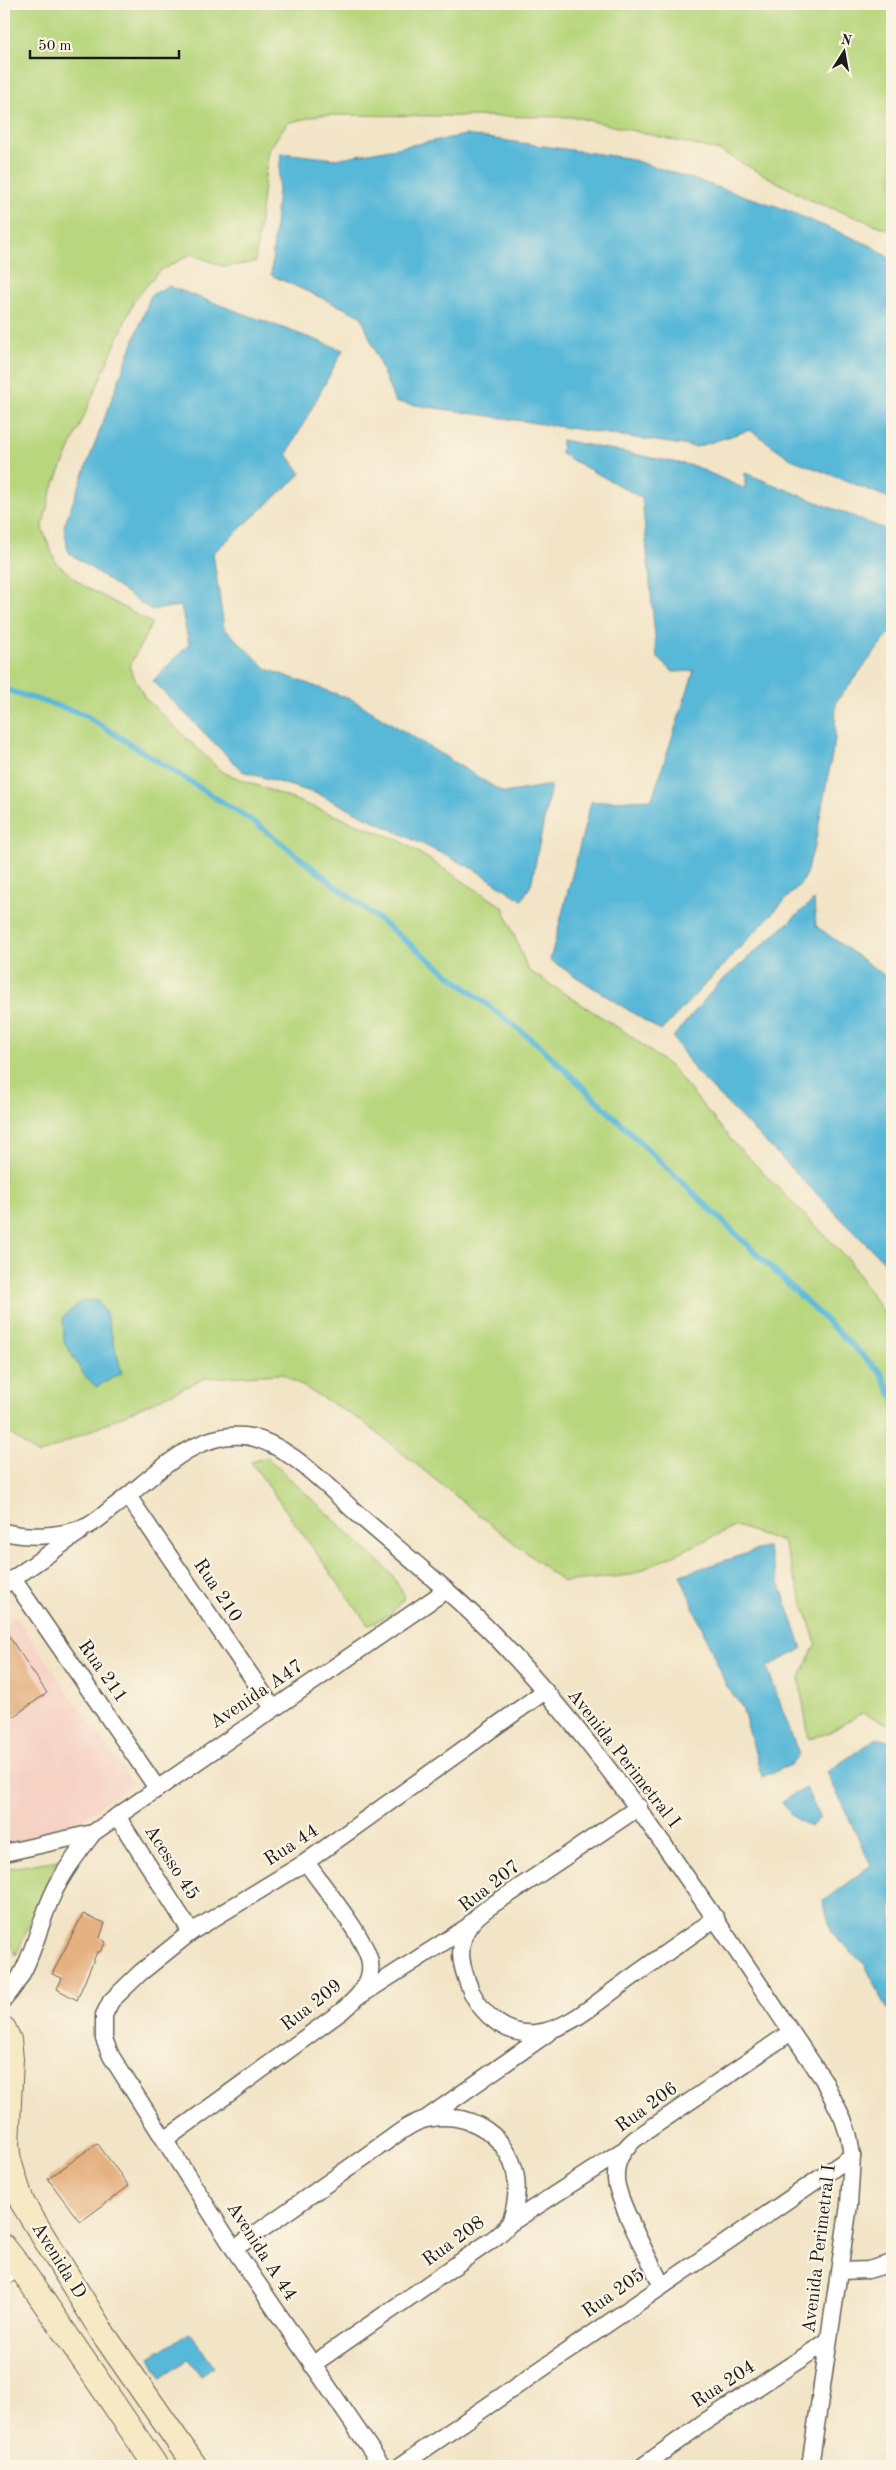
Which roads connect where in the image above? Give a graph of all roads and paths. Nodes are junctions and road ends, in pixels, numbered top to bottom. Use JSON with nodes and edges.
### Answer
{"nodes":[{"id":1,"x":128,"y":1496,"type":"junction"},
{"id":2,"x":86,"y":1528,"type":"junction"},
{"id":3,"x":4,"y":1532,"type":"edge"},
{"id":4,"x":8,"y":1582,"type":"edge"},
{"id":5,"x":445,"y":1591,"type":"junction"},
{"id":6,"x":545,"y":1691,"type":"junction"},
{"id":7,"x":273,"y":1708,"type":"junction"},
{"id":8,"x":157,"y":1788,"type":"junction"},
{"id":9,"x":638,"y":1807,"type":"junction"},
{"id":10,"x":117,"y":1816,"type":"junction"},
{"id":11,"x":93,"y":1833,"type":"junction"},
{"id":12,"x":4,"y":1854,"type":"edge"},
{"id":13,"x":306,"y":1862,"type":"junction"},
{"id":14,"x":716,"y":1918,"type":"junction"},
{"id":15,"x":469,"y":1926,"type":"junction"},
{"id":16,"x":191,"y":1932,"type":"junction"},
{"id":17,"x":356,"y":1998,"type":"junction"},
{"id":18,"x":4,"y":1999,"type":"edge"},
{"id":19,"x":4,"y":2029,"type":"edge"},
{"id":20,"x":553,"y":2030,"type":"junction"},
{"id":21,"x":791,"y":2032,"type":"junction"},
{"id":22,"x":112,"y":2056,"type":"joint"},
{"id":23,"x":425,"y":2119,"type":"junction"},
{"id":24,"x":165,"y":2140,"type":"junction"},
{"id":25,"x":622,"y":2152,"type":"junction"},
{"id":26,"x":852,"y":2156,"type":"junction"},
{"id":27,"x":509,"y":2224,"type":"junction"},
{"id":28,"x":4,"y":2247,"type":"edge"},
{"id":29,"x":234,"y":2249,"type":"junction"},
{"id":30,"x":892,"y":2263,"type":"edge"},
{"id":31,"x":840,"y":2271,"type":"junction"},
{"id":32,"x":13,"y":2276,"type":"edge"},
{"id":33,"x":662,"y":2286,"type":"junction"},
{"id":34,"x":828,"y":2341,"type":"junction"},
{"id":35,"x":312,"y":2365,"type":"junction"},
{"id":36,"x":156,"y":2466,"type":"edge"},
{"id":37,"x":195,"y":2466,"type":"edge"},
{"id":38,"x":382,"y":2466,"type":"edge"},
{"id":39,"x":400,"y":2466,"type":"edge"},
{"id":40,"x":644,"y":2466,"type":"edge"},
{"id":41,"x":810,"y":2466,"type":"edge"}],
"edges":[{"from":1,"to":2,"type":"street","name":"Avenida Perimetral I"},
{"from":1,"to":5,"type":"street","name":"Avenida Perimetral I"},
{"from":1,"to":7,"type":"street","name":"Rua 210"},
{"from":2,"to":3,"type":"street","name":"Avenida Perimetral I"},
{"from":2,"to":4,"type":"street"},
{"from":4,"to":8,"type":"street","name":"Rua 211"},
{"from":5,"to":6,"type":"street","name":"Avenida Perimetral I"},
{"from":5,"to":7,"type":"street","name":"Avenida A47"},
{"from":6,"to":9,"type":"street","name":"Avenida Perimetral I"},
{"from":6,"to":13,"type":"street","name":"Rua 44"},
{"from":7,"to":8,"type":"street","name":"Avenida A47"},
{"from":8,"to":10,"type":"street","name":"Avenida A47"},
{"from":9,"to":14,"type":"street","name":"Avenida Perimetral I"},
{"from":9,"to":15,"type":"street","name":"Rua 207"},
{"from":10,"to":11,"type":"street","name":"Avenida A47"},
{"from":10,"to":16,"type":"street","name":"Acesso 45"},
{"from":11,"to":12,"type":"street","name":"Avenida A47"},
{"from":11,"to":18,"type":"street","name":"Avenida A47"},
{"from":13,"to":16,"type":"street","name":"Rua 44"},
{"from":13,"to":17,"type":"street","name":"Rua 209"},
{"from":14,"to":20,"type":"street","name":"Rua 207"},
{"from":14,"to":21,"type":"street","name":"Avenida Perimetral I"},
{"from":15,"to":17,"type":"street"},
{"from":15,"to":20,"type":"street","name":"Rua 207"},
{"from":16,"to":22,"type":"street","name":"Rua 44"},
{"from":17,"to":24,"type":"street","name":"Rua 209"},
{"from":19,"to":37,"type":"street","name":"Avenida D"},
{"from":20,"to":23,"type":"street"},
{"from":21,"to":25,"type":"street","name":"Rua 206"},
{"from":21,"to":26,"type":"street","name":"Avenida Perimetral I"},
{"from":22,"to":24,"type":"street","name":"Avenida A 44"},
{"from":23,"to":27,"type":"street","name":"Rua 208"},
{"from":23,"to":29,"type":"street","name":"Rua 208"},
{"from":24,"to":29,"type":"street","name":"Avenida A 44"},
{"from":25,"to":27,"type":"street"},
{"from":25,"to":33,"type":"street","name":"Rua 206"},
{"from":26,"to":31,"type":"street","name":"Avenida Perimetral I"},
{"from":26,"to":33,"type":"street","name":"Rua 205"},
{"from":27,"to":35,"type":"street","name":"Rua 208"},
{"from":28,"to":32,"type":"street","name":"Avenida D"},
{"from":29,"to":35,"type":"street","name":"Avenida A 44"},
{"from":30,"to":31,"type":"street"},
{"from":31,"to":34,"type":"street","name":"Avenida Perimetral I"},
{"from":32,"to":36,"type":"street","name":"Avenida D"},
{"from":33,"to":39,"type":"street","name":"Rua 205"},
{"from":34,"to":40,"type":"street","name":"Rua 204"},
{"from":34,"to":41,"type":"street","name":"Avenida Perimetral I"},
{"from":35,"to":38,"type":"street","name":"Avenida A 44"}]}
